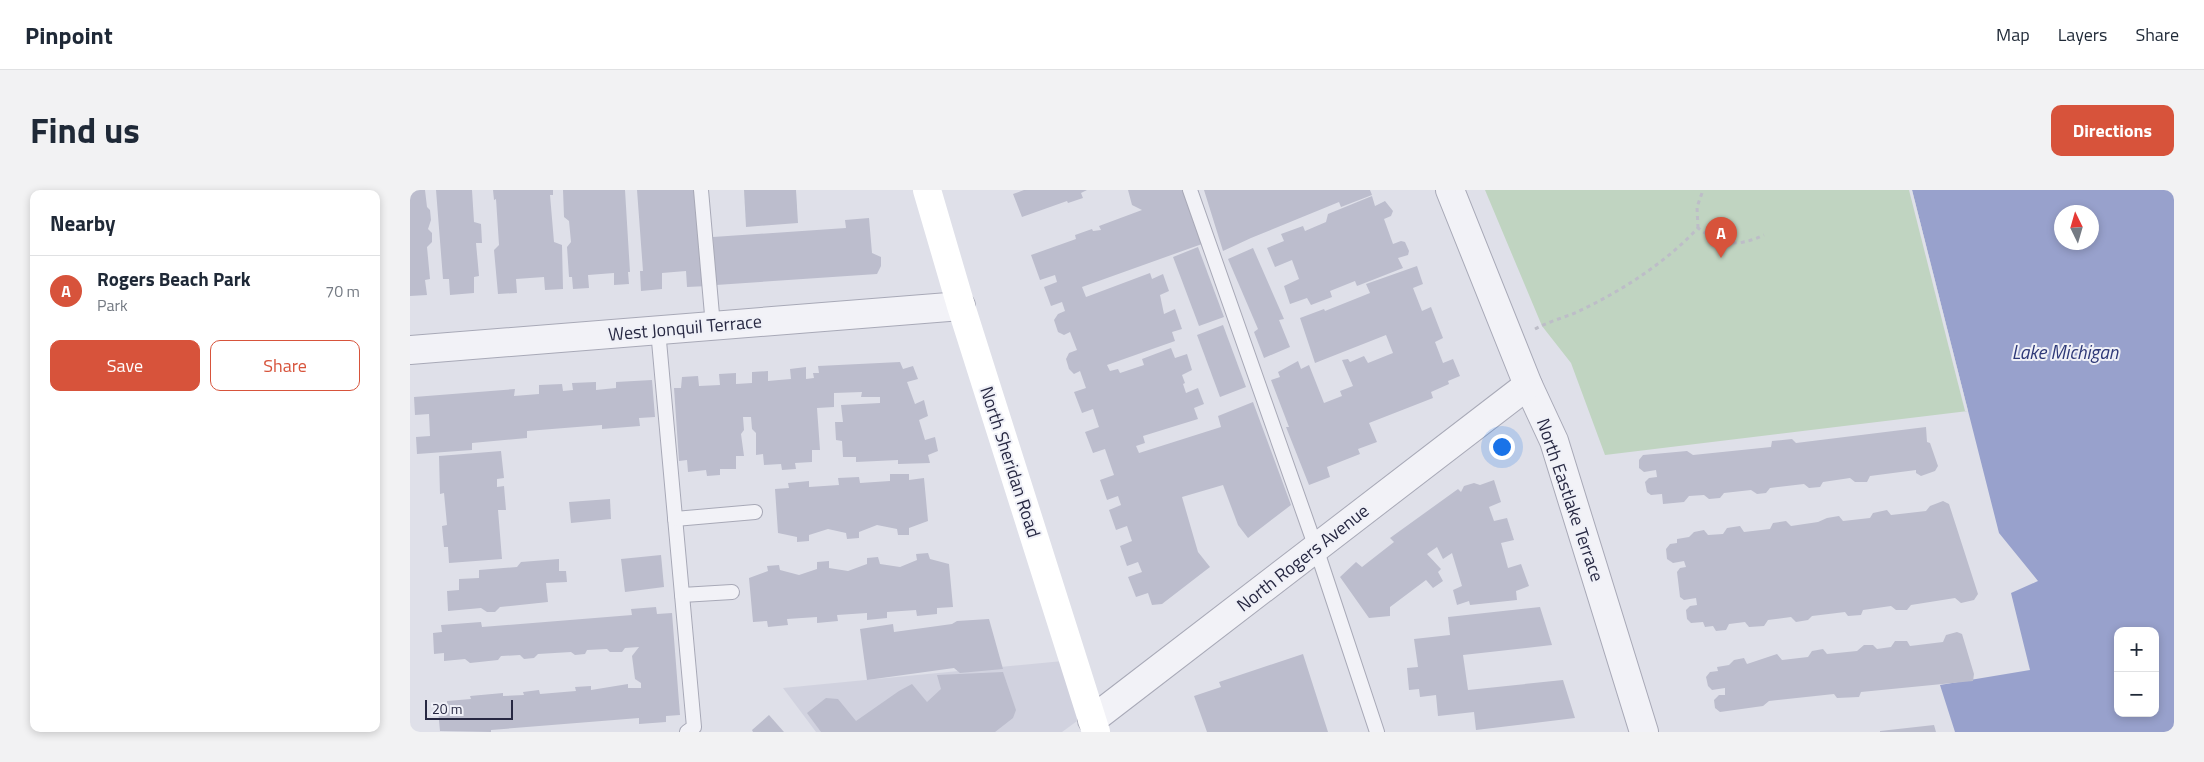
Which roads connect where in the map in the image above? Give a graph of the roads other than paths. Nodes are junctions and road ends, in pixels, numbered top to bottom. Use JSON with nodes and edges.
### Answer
{"nodes":[{"id":1,"x":700,"y":190,"type":"edge"},
{"id":2,"x":927,"y":190,"type":"edge"},
{"id":3,"x":1190,"y":190,"type":"edge"},
{"id":4,"x":1450,"y":190,"type":"edge"},
{"id":5,"x":961,"y":306,"type":"junction"},
{"id":6,"x":713,"y":326,"type":"junction"},
{"id":7,"x":658,"y":330,"type":"junction"},
{"id":8,"x":410,"y":350,"type":"edge"},
{"id":9,"x":1528,"y":385,"type":"junction"},
{"id":10,"x":754,"y":512,"type":"dead end"},
{"id":11,"x":675,"y":519,"type":"junction"},
{"id":12,"x":1316,"y":548,"type":"junction"},
{"id":13,"x":732,"y":592,"type":"dead end"},
{"id":14,"x":682,"y":595,"type":"junction"},
{"id":15,"x":1089,"y":728,"type":"edge"},
{"id":16,"x":687,"y":732,"type":"edge"},
{"id":17,"x":1377,"y":732,"type":"edge"},
{"id":18,"x":1644,"y":732,"type":"edge"}],
"edges":[{"from":1,"to":6,"type":"lane"},
{"from":2,"to":5,"type":"main road","name":"North Sheridan Road"},
{"from":3,"to":12,"type":"lane"},
{"from":4,"to":9,"type":"street","name":"North Eastlake Terrace"},
{"from":5,"to":6,"type":"street","name":"West Jonquil Terrace"},
{"from":5,"to":15,"type":"main road","name":"North Sheridan Road"},
{"from":6,"to":7,"type":"street","name":"West Jonquil Terrace"},
{"from":7,"to":8,"type":"street","name":"West Jonquil Terrace"},
{"from":7,"to":11,"type":"lane"},
{"from":9,"to":12,"type":"street","name":"North Rogers Avenue"},
{"from":9,"to":18,"type":"street","name":"North Eastlake Terrace"},
{"from":10,"to":11,"type":"lane"},
{"from":11,"to":14,"type":"lane"},
{"from":12,"to":15,"type":"street","name":"North Rogers Avenue"},
{"from":12,"to":17,"type":"lane"},
{"from":13,"to":14,"type":"lane"},
{"from":14,"to":16,"type":"lane"}]}
